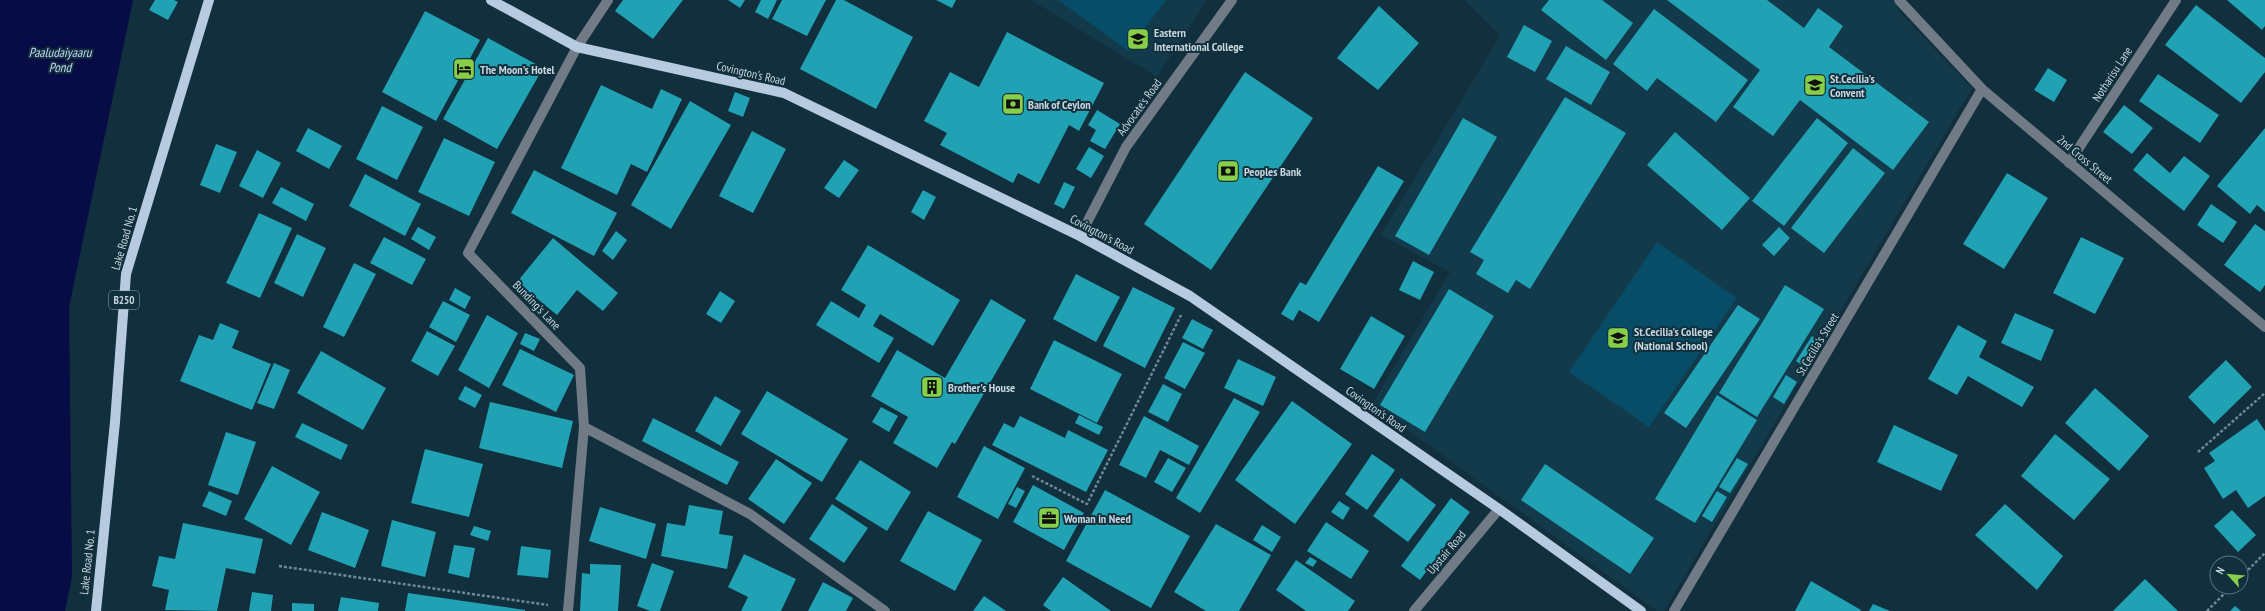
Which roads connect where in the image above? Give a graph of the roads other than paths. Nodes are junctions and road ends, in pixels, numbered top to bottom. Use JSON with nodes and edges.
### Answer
{"nodes":[{"id":1,"x":209,"y":0,"type":"edge"},
{"id":2,"x":492,"y":0,"type":"edge"},
{"id":3,"x":608,"y":0,"type":"edge"},
{"id":4,"x":1232,"y":0,"type":"edge"},
{"id":5,"x":1899,"y":0,"type":"edge"},
{"id":6,"x":2176,"y":0,"type":"edge"},
{"id":7,"x":577,"y":47,"type":"junction"},
{"id":8,"x":1982,"y":89,"type":"junction"},
{"id":9,"x":2069,"y":163,"type":"junction"},
{"id":10,"x":1080,"y":236,"type":"junction"},
{"id":11,"x":2265,"y":327,"type":"edge"},
{"id":12,"x":584,"y":427,"type":"junction"},
{"id":13,"x":1499,"y":509,"type":"junction"},
{"id":14,"x":568,"y":609,"type":"edge"},
{"id":15,"x":96,"y":611,"type":"edge"},
{"id":16,"x":884,"y":611,"type":"edge"},
{"id":17,"x":1414,"y":611,"type":"edge"},
{"id":18,"x":1641,"y":611,"type":"edge"},
{"id":19,"x":1674,"y":611,"type":"edge"}],
"edges":[{"from":1,"to":15,"type":"main road","name":"Lake Road No. 1","number":"B250"},
{"from":2,"to":7,"type":"main road","name":"Covington's Road"},
{"from":3,"to":7,"type":"street"},
{"from":4,"to":10,"type":"street","name":"Advocate's Road"},
{"from":5,"to":8,"type":"street","name":"2nd Cross Street"},
{"from":6,"to":9,"type":"street","name":"Notharisu Lane"},
{"from":7,"to":10,"type":"main road","name":"Covington's Road"},
{"from":7,"to":12,"type":"street","name":"Bunding's Lane"},
{"from":8,"to":9,"type":"street","name":"2nd Cross Street"},
{"from":8,"to":19,"type":"street","name":"St.Cecilia's Street"},
{"from":9,"to":11,"type":"street","name":"2nd Cross Street"},
{"from":10,"to":13,"type":"main road","name":"Covington's Road"},
{"from":12,"to":14,"type":"street","name":"Bunding's Lane"},
{"from":12,"to":16,"type":"street"},
{"from":13,"to":17,"type":"street","name":"Upstair Road"},
{"from":13,"to":18,"type":"main road","name":"Covington's Road"}]}
